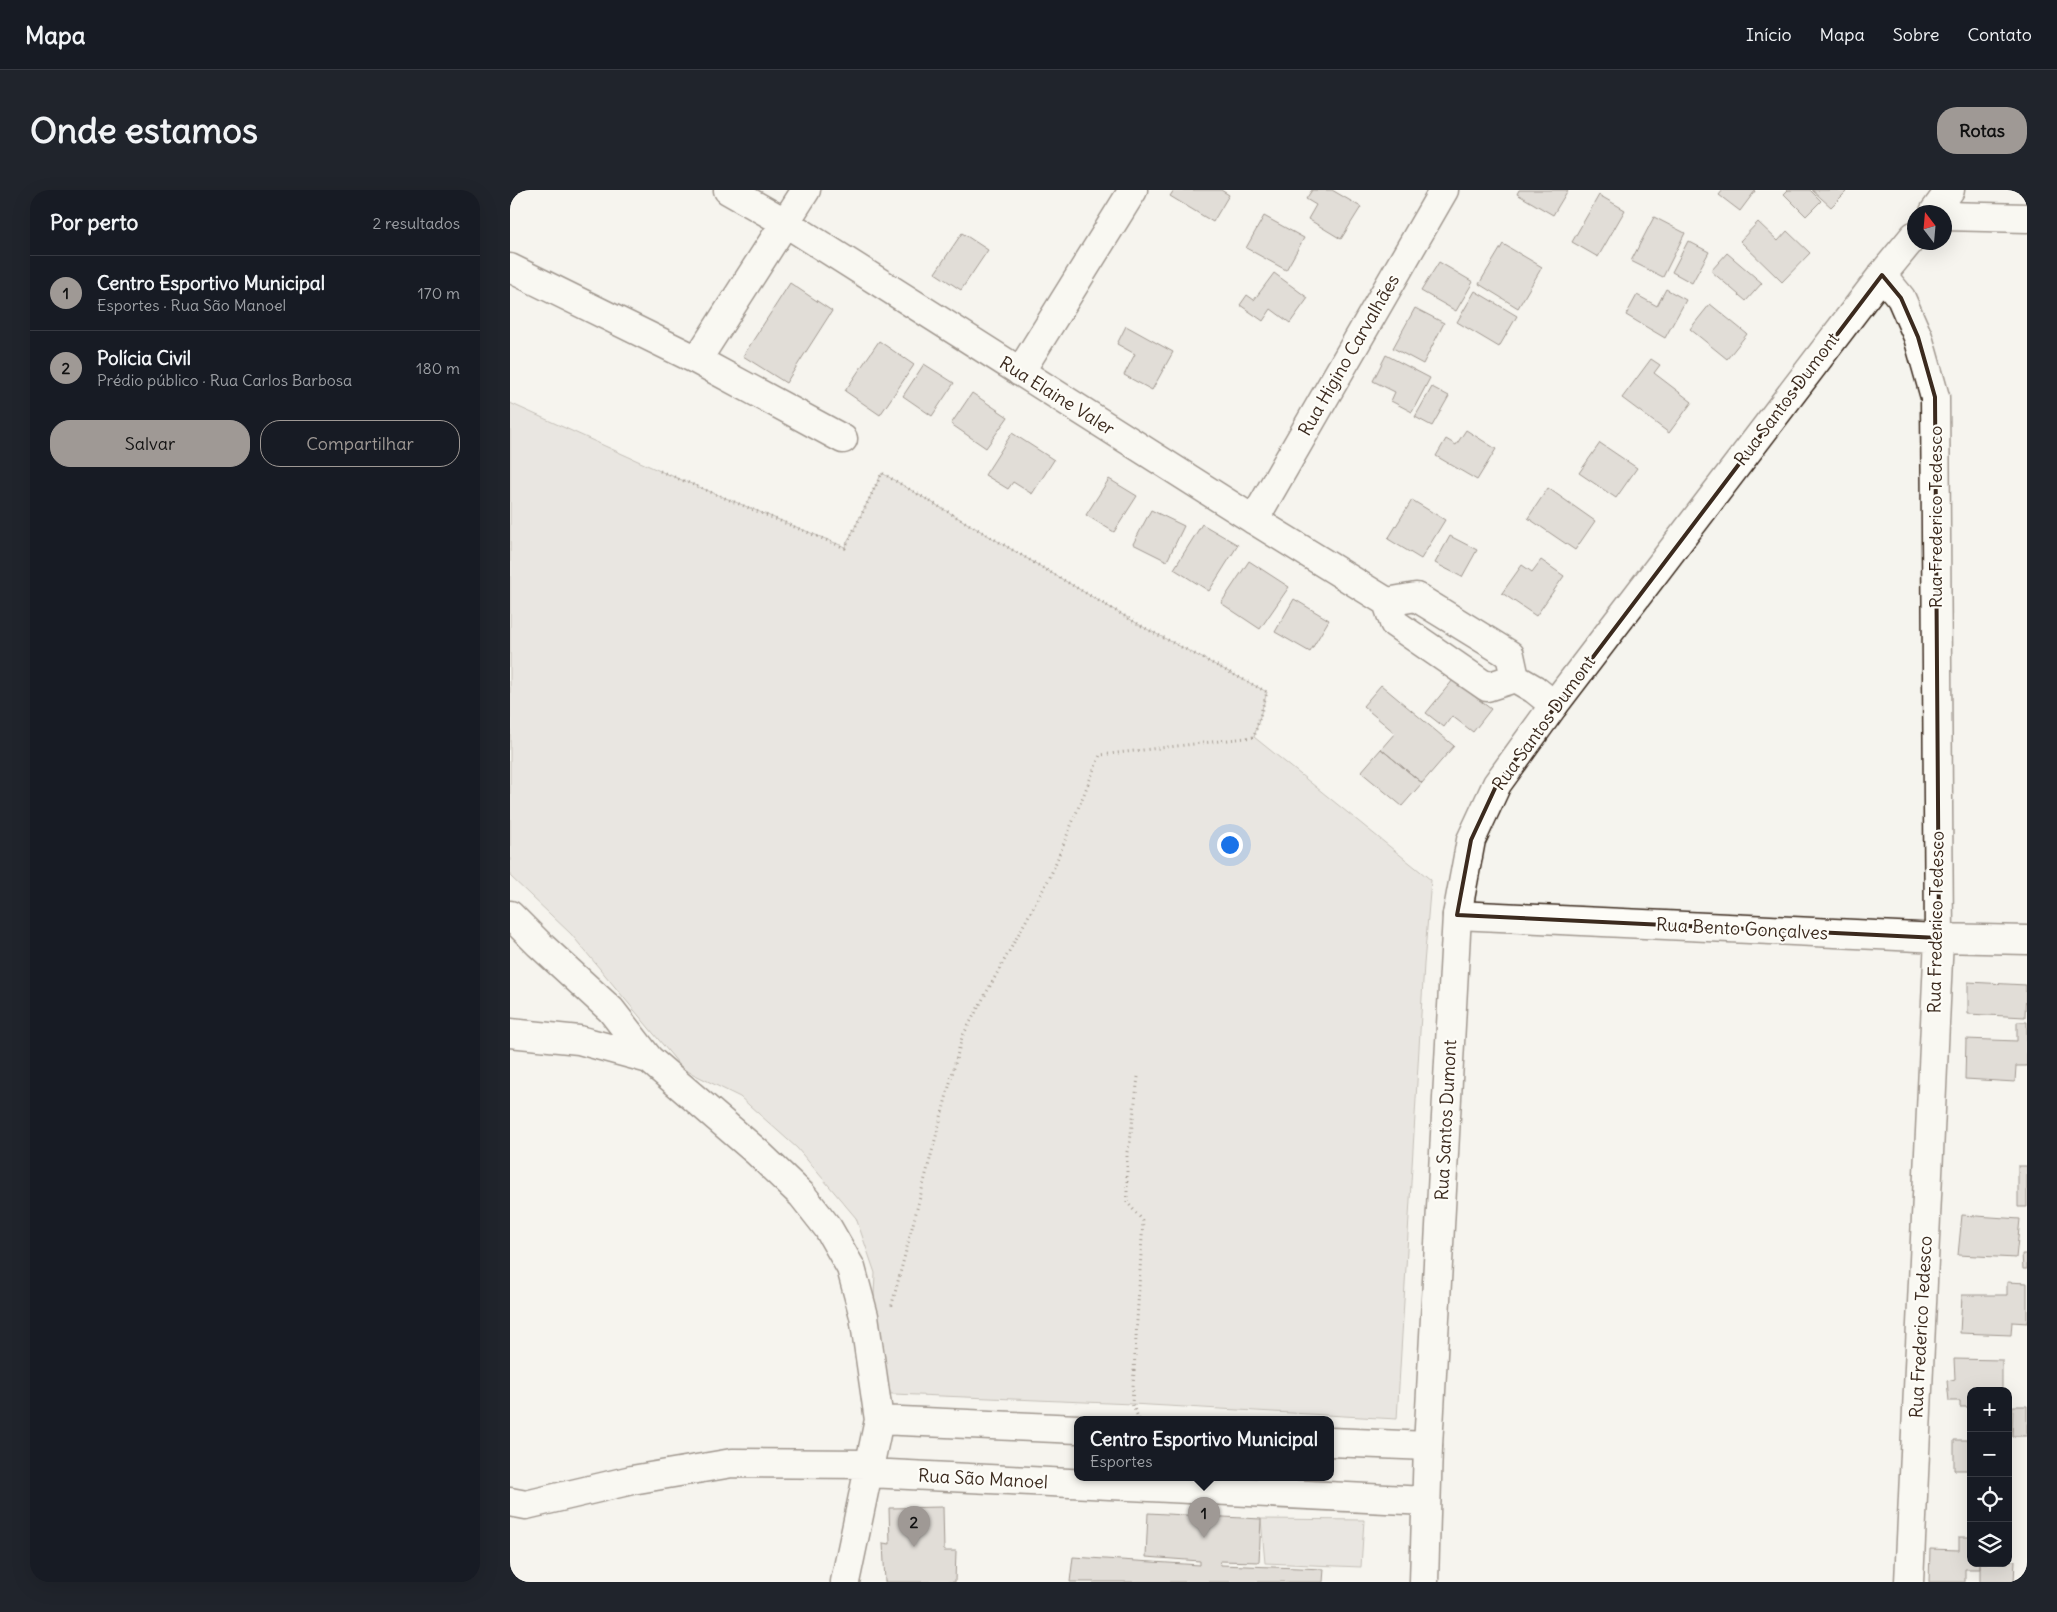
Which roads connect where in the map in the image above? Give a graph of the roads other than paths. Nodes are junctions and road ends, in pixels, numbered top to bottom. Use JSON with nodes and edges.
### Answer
{"nodes":[{"id":1,"x":728,"y":190,"type":"edge"},
{"id":2,"x":806,"y":190,"type":"edge"},
{"id":3,"x":1133,"y":190,"type":"edge"},
{"id":4,"x":1444,"y":190,"type":"edge"},
{"id":5,"x":1950,"y":190,"type":"edge"},
{"id":6,"x":1939,"y":205,"type":"edge"},
{"id":7,"x":1952,"y":216,"type":"edge"},
{"id":8,"x":2027,"y":218,"type":"edge"},
{"id":9,"x":786,"y":224,"type":"junction"},
{"id":10,"x":1907,"y":245,"type":"edge"},
{"id":11,"x":510,"y":268,"type":"edge"},
{"id":12,"x":1882,"y":275,"type":"junction"},
{"id":13,"x":701,"y":354,"type":"junction"},
{"id":14,"x":1020,"y":372,"type":"junction"},
{"id":15,"x":843,"y":439,"type":"dead end"},
{"id":16,"x":1254,"y":520,"type":"junction"},
{"id":17,"x":1387,"y":602,"type":"junction"},
{"id":18,"x":1515,"y":678,"type":"junction"},
{"id":19,"x":1554,"y":705,"type":"junction"},
{"id":20,"x":510,"y":915,"type":"edge"},
{"id":21,"x":1457,"y":915,"type":"junction"},
{"id":22,"x":1939,"y":938,"type":"junction"},
{"id":23,"x":2027,"y":940,"type":"edge"},
{"id":24,"x":510,"y":1033,"type":"edge"},
{"id":25,"x":649,"y":1059,"type":"junction"},
{"id":26,"x":879,"y":1420,"type":"junction"},
{"id":27,"x":1074,"y":1430,"type":"edge"},
{"id":28,"x":1334,"y":1442,"type":"edge"},
{"id":29,"x":1428,"y":1446,"type":"junction"},
{"id":30,"x":869,"y":1468,"type":"junction"},
{"id":31,"x":1074,"y":1480,"type":"edge"},
{"id":32,"x":1088,"y":1481,"type":"edge"},
{"id":33,"x":1426,"y":1501,"type":"junction"},
{"id":34,"x":510,"y":1502,"type":"edge"},
{"id":35,"x":845,"y":1582,"type":"edge"},
{"id":36,"x":1424,"y":1582,"type":"edge"},
{"id":37,"x":1909,"y":1582,"type":"edge"}],
"edges":[{"from":1,"to":9,"type":"street","name":"Rua Elaine Valer"},
{"from":2,"to":9,"type":"street"},
{"from":3,"to":14,"type":"street"},
{"from":4,"to":16,"type":"street","name":"Rua Higino Carvalhães"},
{"from":5,"to":6,"type":"street"},
{"from":7,"to":8,"type":"street"},
{"from":9,"to":13,"type":"street"},
{"from":9,"to":14,"type":"street","name":"Rua Elaine Valer"},
{"from":10,"to":12,"type":"street","name":"Rua Santos Dumont"},
{"from":11,"to":13,"type":"street"},
{"from":12,"to":19,"type":"street","name":"Rua Santos Dumont"},
{"from":12,"to":22,"type":"street","name":"Rua Frederico Tedesco"},
{"from":13,"to":15,"type":"street"},
{"from":14,"to":16,"type":"street","name":"Rua Elaine Valer"},
{"from":16,"to":17,"type":"street","name":"Rua Elaine Valer"},
{"from":17,"to":18,"type":"street"},
{"from":17,"to":18,"type":"street"},
{"from":18,"to":19,"type":"street"},
{"from":19,"to":21,"type":"street","name":"Rua Santos Dumont"},
{"from":20,"to":25,"type":"street"},
{"from":21,"to":22,"type":"street","name":"Rua Bento Gonçalves"},
{"from":21,"to":29,"type":"street","name":"Rua Santos Dumont"},
{"from":22,"to":23,"type":"street","name":"Rua Bento Gonçalves"},
{"from":22,"to":37,"type":"street","name":"Rua Frederico Tedesco"},
{"from":24,"to":25,"type":"street"},
{"from":25,"to":26,"type":"street"},
{"from":26,"to":27,"type":"street"},
{"from":26,"to":30,"type":"street"},
{"from":28,"to":29,"type":"street"},
{"from":29,"to":33,"type":"street","name":"Rua Santos Dumont"},
{"from":30,"to":31,"type":"street","name":"Rua São Manoel"},
{"from":30,"to":34,"type":"street","name":"Rua São Manoel"},
{"from":30,"to":35,"type":"street"},
{"from":32,"to":33,"type":"street","name":"Rua São Manoel"},
{"from":33,"to":36,"type":"street","name":"Rua Santos Dumont"}]}
